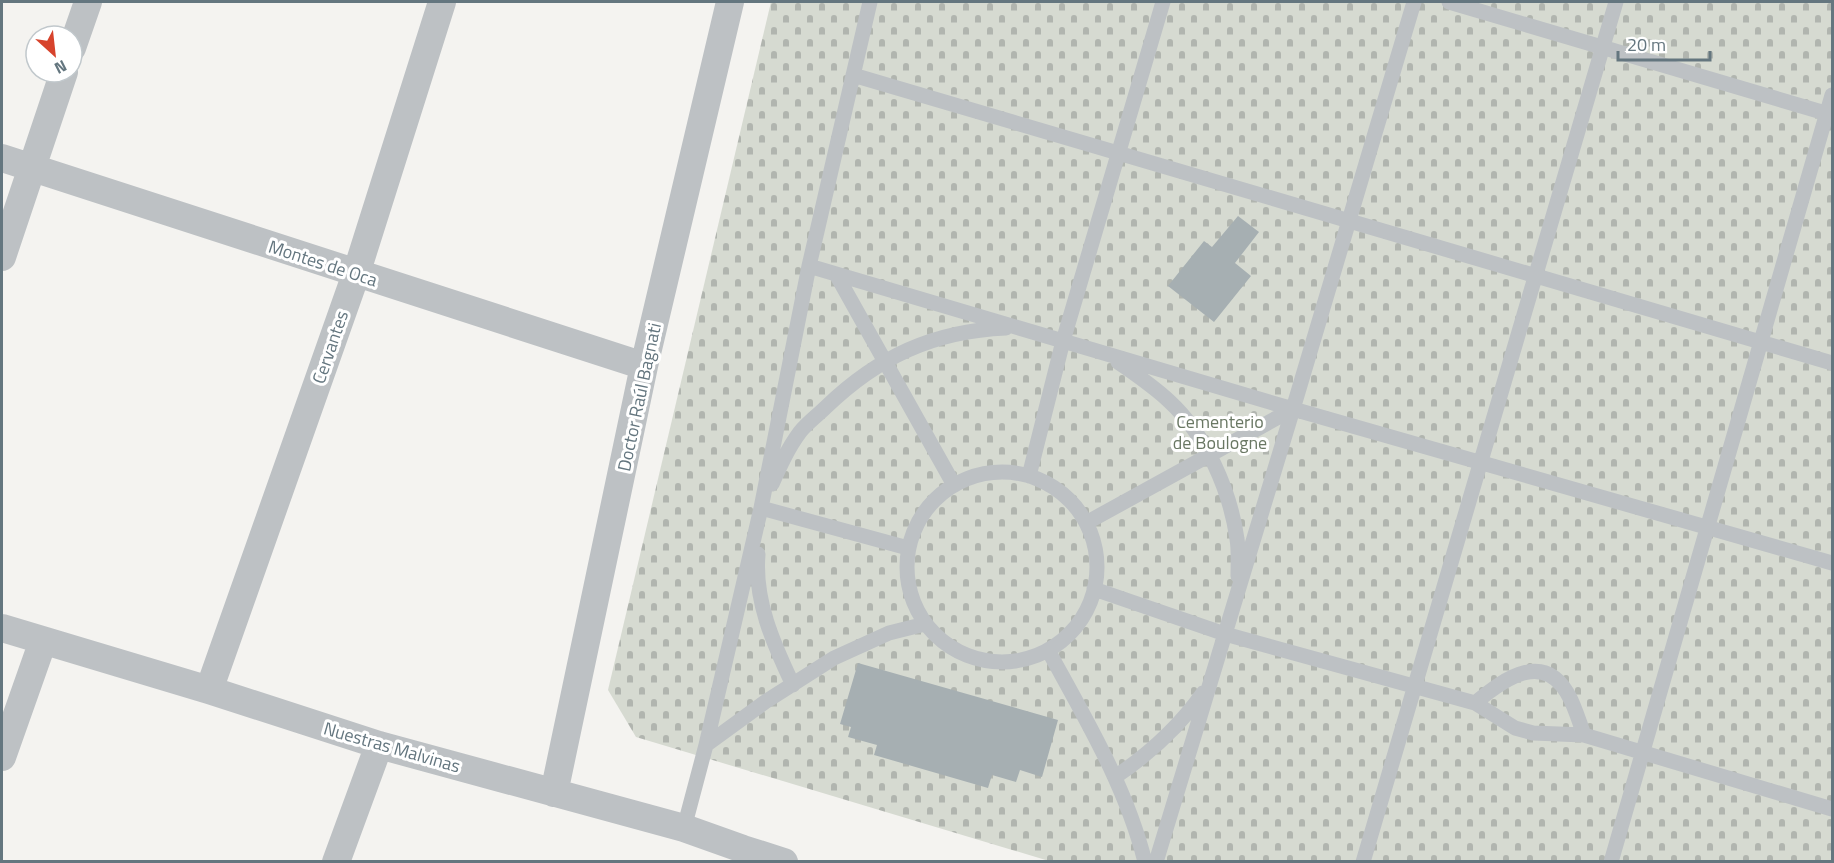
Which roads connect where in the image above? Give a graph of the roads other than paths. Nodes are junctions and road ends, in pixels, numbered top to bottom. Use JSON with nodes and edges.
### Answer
{"nodes":[{"id":1,"x":88,"y":2,"type":"edge"},
{"id":2,"x":442,"y":2,"type":"edge"},
{"id":3,"x":730,"y":2,"type":"edge"},
{"id":4,"x":870,"y":2,"type":"edge"},
{"id":5,"x":1163,"y":2,"type":"edge"},
{"id":6,"x":1414,"y":2,"type":"edge"},
{"id":7,"x":1449,"y":2,"type":"edge"},
{"id":8,"x":1616,"y":2,"type":"edge"},
{"id":9,"x":80,"y":24,"type":"edge"},
{"id":10,"x":1603,"y":47,"type":"junction"},
{"id":11,"x":853,"y":75,"type":"junction"},
{"id":12,"x":60,"y":84,"type":"edge"},
{"id":13,"x":1833,"y":95,"type":"edge"},
{"id":14,"x":1830,"y":114,"type":"edge"},
{"id":15,"x":1119,"y":152,"type":"junction"},
{"id":16,"x":2,"y":158,"type":"edge"},
{"id":17,"x":31,"y":168,"type":"junction"},
{"id":18,"x":1349,"y":221,"type":"junction"},
{"id":19,"x":2,"y":257,"type":"edge"},
{"id":20,"x":809,"y":266,"type":"junction"},
{"id":21,"x":356,"y":274,"type":"junction"},
{"id":22,"x":836,"y":274,"type":"junction"},
{"id":23,"x":1536,"y":276,"type":"junction"},
{"id":24,"x":1018,"y":328,"type":"junction"},
{"id":25,"x":1063,"y":342,"type":"junction"},
{"id":26,"x":1761,"y":342,"type":"junction"},
{"id":27,"x":1108,"y":354,"type":"junction"},
{"id":28,"x":885,"y":361,"type":"junction"},
{"id":29,"x":1833,"y":363,"type":"edge"},
{"id":30,"x":644,"y":366,"type":"junction"},
{"id":31,"x":1293,"y":409,"type":"junction"},
{"id":32,"x":1209,"y":455,"type":"junction"},
{"id":33,"x":1481,"y":462,"type":"junction"},
{"id":34,"x":1029,"y":476,"type":"junction"},
{"id":35,"x":954,"y":485,"type":"junction"},
{"id":36,"x":761,"y":508,"type":"junction"},
{"id":37,"x":1086,"y":523,"type":"junction"},
{"id":38,"x":1708,"y":527,"type":"junction"},
{"id":39,"x":908,"y":548,"type":"junction"},
{"id":40,"x":1833,"y":563,"type":"edge"},
{"id":41,"x":1239,"y":588,"type":"junction"},
{"id":42,"x":1094,"y":589,"type":"junction"},
{"id":43,"x":925,"y":624,"type":"junction"},
{"id":44,"x":2,"y":628,"type":"edge"},
{"id":45,"x":1225,"y":633,"type":"junction"},
{"id":46,"x":44,"y":642,"type":"junction"},
{"id":47,"x":1048,"y":650,"type":"junction"},
{"id":48,"x":1211,"y":680,"type":"junction"},
{"id":49,"x":793,"y":685,"type":"junction"},
{"id":50,"x":1415,"y":687,"type":"junction"},
{"id":51,"x":209,"y":690,"type":"junction"},
{"id":52,"x":1475,"y":703,"type":"junction"},
{"id":53,"x":1584,"y":735,"type":"junction"},
{"id":54,"x":379,"y":745,"type":"junction"},
{"id":55,"x":706,"y":745,"type":"junction"},
{"id":56,"x":1643,"y":753,"type":"junction"},
{"id":57,"x":2,"y":757,"type":"edge"},
{"id":58,"x":1115,"y":777,"type":"junction"},
{"id":59,"x":554,"y":793,"type":"junction"},
{"id":60,"x":1833,"y":809,"type":"edge"},
{"id":61,"x":684,"y":828,"type":"junction"},
{"id":62,"x":742,"y":855,"type":"edge"},
{"id":63,"x":336,"y":861,"type":"edge"},
{"id":64,"x":784,"y":861,"type":"edge"},
{"id":65,"x":1145,"y":861,"type":"edge"},
{"id":66,"x":1156,"y":861,"type":"edge"},
{"id":67,"x":1363,"y":861,"type":"edge"},
{"id":68,"x":1611,"y":861,"type":"edge"}],
"edges":[{"from":1,"to":9,"type":"street"},
{"from":2,"to":21,"type":"street","name":"Cervantes"},
{"from":3,"to":30,"type":"street","name":"Doctor Raúl Bagnati"},
{"from":4,"to":11,"type":"lane"},
{"from":5,"to":15,"type":"lane"},
{"from":6,"to":18,"type":"lane"},
{"from":7,"to":10,"type":"lane"},
{"from":8,"to":10,"type":"lane"},
{"from":10,"to":14,"type":"lane"},
{"from":10,"to":23,"type":"lane"},
{"from":11,"to":15,"type":"lane"},
{"from":11,"to":20,"type":"lane"},
{"from":12,"to":17,"type":"street"},
{"from":13,"to":14,"type":"lane"},
{"from":14,"to":26,"type":"lane"},
{"from":15,"to":18,"type":"lane"},
{"from":15,"to":25,"type":"lane"},
{"from":16,"to":17,"type":"street","name":"Montes de Oca"},
{"from":17,"to":19,"type":"street"},
{"from":17,"to":21,"type":"street","name":"Montes de Oca"},
{"from":18,"to":23,"type":"lane"},
{"from":18,"to":31,"type":"lane"},
{"from":20,"to":22,"type":"lane"},
{"from":20,"to":36,"type":"lane"},
{"from":21,"to":30,"type":"street","name":"Montes de Oca"},
{"from":21,"to":51,"type":"street","name":"Cervantes"},
{"from":22,"to":24,"type":"lane"},
{"from":22,"to":28,"type":"lane"},
{"from":23,"to":26,"type":"lane"},
{"from":23,"to":33,"type":"lane"},
{"from":24,"to":25,"type":"lane"},
{"from":24,"to":28,"type":"lane"},
{"from":25,"to":27,"type":"lane"},
{"from":25,"to":34,"type":"lane"},
{"from":26,"to":29,"type":"lane"},
{"from":26,"to":38,"type":"lane"},
{"from":27,"to":31,"type":"lane"},
{"from":27,"to":32,"type":"lane"},
{"from":28,"to":35,"type":"lane"},
{"from":28,"to":36,"type":"lane"},
{"from":30,"to":59,"type":"street","name":"Doctor Raúl Bagnati"},
{"from":31,"to":32,"type":"lane"},
{"from":31,"to":33,"type":"lane"},
{"from":31,"to":41,"type":"lane"},
{"from":32,"to":37,"type":"lane"},
{"from":32,"to":41,"type":"lane"},
{"from":33,"to":38,"type":"lane"},
{"from":33,"to":50,"type":"lane"},
{"from":34,"to":35,"type":"lane"},
{"from":34,"to":37,"type":"lane"},
{"from":35,"to":39,"type":"lane"},
{"from":36,"to":39,"type":"lane"},
{"from":36,"to":49,"type":"lane"},
{"from":36,"to":55,"type":"lane"},
{"from":37,"to":42,"type":"lane"},
{"from":38,"to":40,"type":"lane"},
{"from":38,"to":56,"type":"lane"},
{"from":39,"to":43,"type":"lane"},
{"from":41,"to":45,"type":"lane"},
{"from":42,"to":45,"type":"lane"},
{"from":42,"to":47,"type":"lane"},
{"from":43,"to":47,"type":"lane"},
{"from":43,"to":49,"type":"lane"},
{"from":44,"to":46,"type":"street","name":"Nuestras Malvinas"},
{"from":45,"to":48,"type":"lane"},
{"from":45,"to":50,"type":"lane"},
{"from":46,"to":51,"type":"street","name":"Nuestras Malvinas"},
{"from":46,"to":57,"type":"street"},
{"from":47,"to":58,"type":"lane"},
{"from":48,"to":58,"type":"lane"},
{"from":48,"to":66,"type":"lane"},
{"from":49,"to":55,"type":"lane"},
{"from":50,"to":52,"type":"lane"},
{"from":50,"to":67,"type":"lane"},
{"from":51,"to":54,"type":"street","name":"Nuestras Malvinas"},
{"from":52,"to":53,"type":"lane"},
{"from":52,"to":53,"type":"lane"},
{"from":53,"to":56,"type":"lane"},
{"from":54,"to":59,"type":"street","name":"Nuestras Malvinas"},
{"from":54,"to":63,"type":"street"},
{"from":55,"to":61,"type":"lane"},
{"from":56,"to":60,"type":"lane"},
{"from":56,"to":68,"type":"lane"},
{"from":58,"to":65,"type":"lane"},
{"from":59,"to":61,"type":"street","name":"Nuestras Malvinas"},
{"from":61,"to":62,"type":"street","name":"Nuestras Malvinas"},
{"from":62,"to":64,"type":"street","name":"Nuestras Malvinas"}]}
